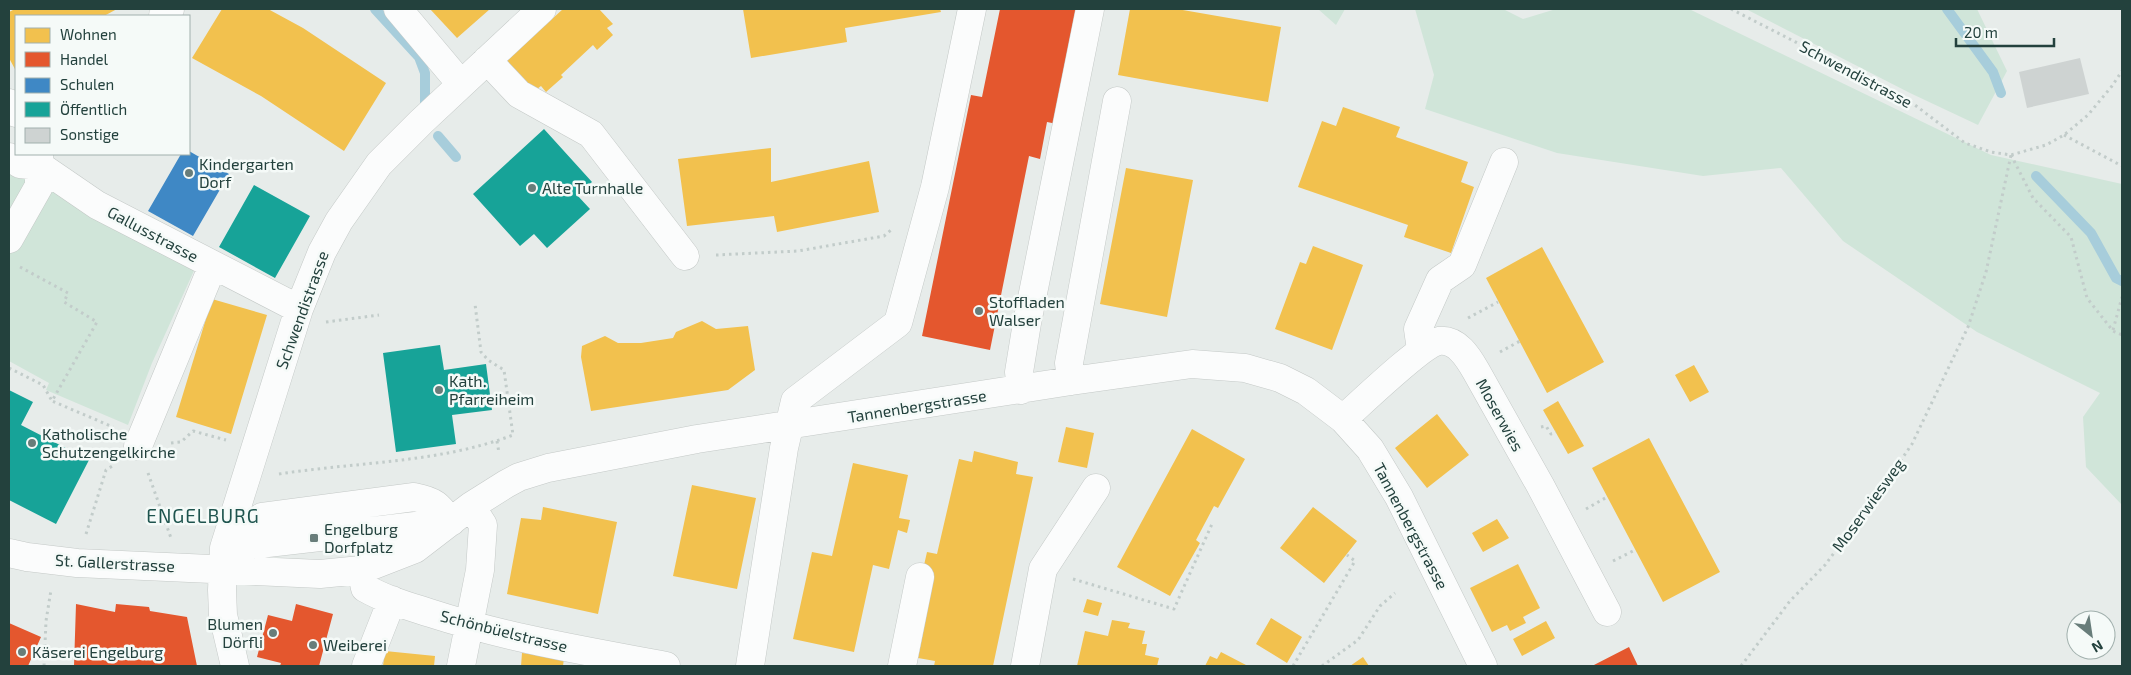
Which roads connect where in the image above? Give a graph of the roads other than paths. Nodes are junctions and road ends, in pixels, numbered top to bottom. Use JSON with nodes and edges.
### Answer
{"nodes":[{"id":1,"x":398,"y":9,"type":"edge"},
{"id":2,"x":542,"y":9,"type":"edge"},
{"id":3,"x":972,"y":9,"type":"edge"},
{"id":4,"x":1090,"y":9,"type":"edge"},
{"id":5,"x":487,"y":60,"type":"junction"},
{"id":6,"x":461,"y":84,"type":"junction"},
{"id":7,"x":1116,"y":101,"type":"dead end"},
{"id":8,"x":9,"y":157,"type":"edge"},
{"id":9,"x":43,"y":158,"type":"edge"},
{"id":10,"x":1504,"y":162,"type":"dead end"},
{"id":11,"x":11,"y":251,"type":"edge"},
{"id":12,"x":685,"y":256,"type":"road end"},
{"id":13,"x":213,"y":265,"type":"junction"},
{"id":14,"x":299,"y":309,"type":"junction"},
{"id":15,"x":1421,"y":350,"type":"junction"},
{"id":16,"x":1071,"y":381,"type":"junction"},
{"id":17,"x":1022,"y":390,"type":"junction"},
{"id":18,"x":1343,"y":419,"type":"junction"},
{"id":19,"x":788,"y":426,"type":"junction"},
{"id":20,"x":138,"y":446,"type":"road end"},
{"id":21,"x":1096,"y":488,"type":"dead end"},
{"id":22,"x":461,"y":514,"type":"junction"},
{"id":23,"x":9,"y":552,"type":"edge"},
{"id":24,"x":224,"y":558,"type":"junction"},
{"id":25,"x":361,"y":570,"type":"junction"},
{"id":26,"x":920,"y":578,"type":"dead end"},
{"id":27,"x":392,"y":600,"type":"junction"},
{"id":28,"x":1607,"y":612,"type":"dead end"},
{"id":29,"x":468,"y":626,"type":"junction"},
{"id":30,"x":591,"y":659,"type":"edge"},
{"id":31,"x":235,"y":666,"type":"edge"},
{"id":32,"x":366,"y":666,"type":"edge"},
{"id":33,"x":461,"y":666,"type":"edge"},
{"id":34,"x":666,"y":666,"type":"edge"},
{"id":35,"x":750,"y":666,"type":"edge"},
{"id":36,"x":902,"y":666,"type":"edge"},
{"id":37,"x":1025,"y":666,"type":"edge"},
{"id":38,"x":1483,"y":666,"type":"edge"}],
"edges":[{"from":1,"to":6,"type":"street"},
{"from":2,"to":5,"type":"street","name":"Schwendistrasse"},
{"from":3,"to":19,"type":"street"},
{"from":4,"to":17,"type":"street"},
{"from":5,"to":6,"type":"street","name":"Schwendistrasse"},
{"from":5,"to":12,"type":"street"},
{"from":6,"to":14,"type":"street","name":"Schwendistrasse"},
{"from":7,"to":16,"type":"street"},
{"from":8,"to":9,"type":"street","name":"Gallusstrasse"},
{"from":9,"to":11,"type":"street"},
{"from":9,"to":13,"type":"street","name":"Gallusstrasse"},
{"from":10,"to":15,"type":"street"},
{"from":13,"to":14,"type":"street","name":"Gallusstrasse"},
{"from":13,"to":20,"type":"street"},
{"from":14,"to":24,"type":"street","name":"Schwendistrasse"},
{"from":15,"to":18,"type":"street","name":"Moserwies"},
{"from":15,"to":28,"type":"street","name":"Moserwies"},
{"from":16,"to":17,"type":"street","name":"Tannenbergstrasse"},
{"from":16,"to":18,"type":"street","name":"Tannenbergstrasse"},
{"from":17,"to":19,"type":"street","name":"Tannenbergstrasse"},
{"from":18,"to":38,"type":"street","name":"Tannenbergstrasse"},
{"from":19,"to":22,"type":"street","name":"Tannenbergstrasse"},
{"from":19,"to":35,"type":"street"},
{"from":21,"to":37,"type":"street"},
{"from":22,"to":24,"type":"street"},
{"from":22,"to":25,"type":"street","name":"Tannenbergstrasse"},
{"from":22,"to":29,"type":"street"},
{"from":23,"to":24,"type":"street","name":"St. Gallerstrasse"},
{"from":24,"to":25,"type":"street","name":"Tannenbergstrasse"},
{"from":24,"to":31,"type":"street","name":"Schwendistrasse"},
{"from":25,"to":27,"type":"street","name":"Schönbüelstrasse"},
{"from":26,"to":36,"type":"street"},
{"from":27,"to":29,"type":"street","name":"Schönbüelstrasse"},
{"from":27,"to":32,"type":"street"},
{"from":29,"to":30,"type":"street","name":"Schönbüelstrasse"},
{"from":29,"to":33,"type":"street"},
{"from":30,"to":34,"type":"street","name":"Schönbüelstrasse"}]}
